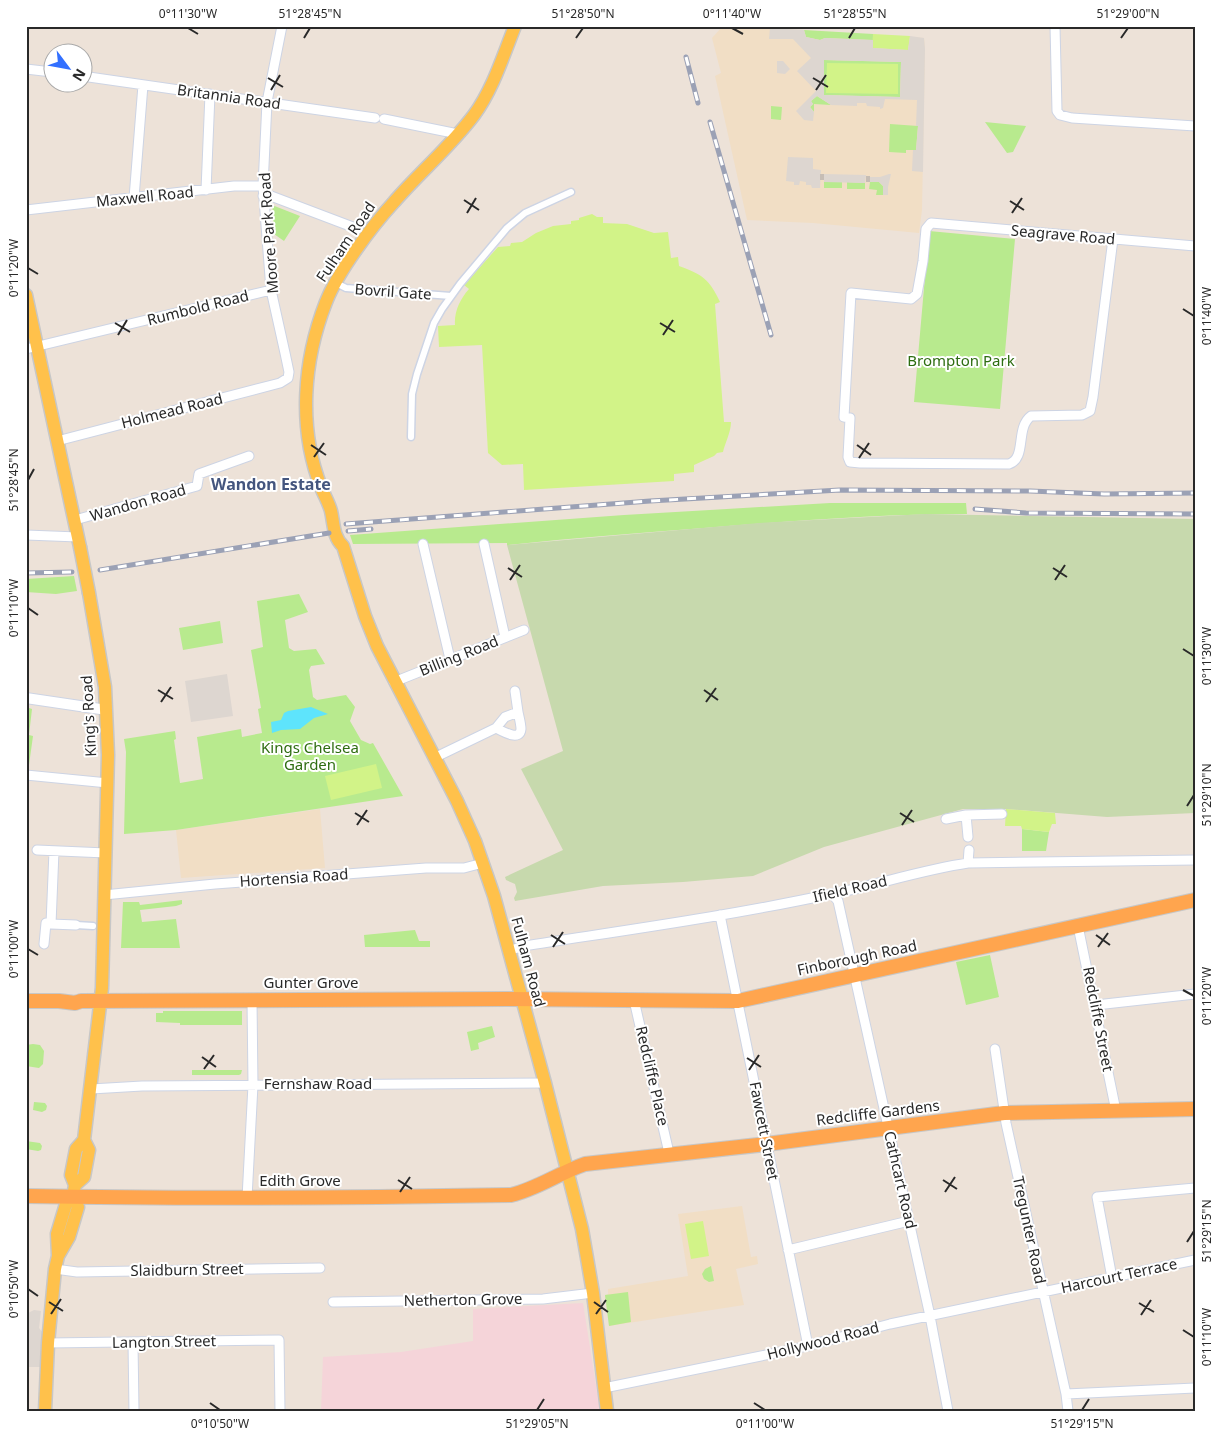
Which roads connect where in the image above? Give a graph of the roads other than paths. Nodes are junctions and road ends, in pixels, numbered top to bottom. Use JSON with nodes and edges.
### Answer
{"nodes":[{"id":1,"x":282,"y":26,"type":"edge"},
{"id":2,"x":515,"y":26,"type":"edge"},
{"id":3,"x":1055,"y":26,"type":"edge"},
{"id":4,"x":26,"y":69,"type":"edge"},
{"id":5,"x":42,"y":71,"type":"edge"},
{"id":6,"x":92,"y":77,"type":"edge"},
{"id":7,"x":143,"y":85,"type":"junction"},
{"id":8,"x":210,"y":94,"type":"junction"},
{"id":9,"x":267,"y":102,"type":"junction"},
{"id":10,"x":1195,"y":126,"type":"edge"},
{"id":11,"x":458,"y":134,"type":"junction"},
{"id":12,"x":206,"y":190,"type":"junction"},
{"id":13,"x":263,"y":191,"type":"junction"},
{"id":14,"x":571,"y":192,"type":"dead end"},
{"id":15,"x":134,"y":198,"type":"junction"},
{"id":16,"x":26,"y":210,"type":"edge"},
{"id":17,"x":358,"y":229,"type":"dead end"},
{"id":18,"x":1113,"y":244,"type":"junction"},
{"id":19,"x":1195,"y":246,"type":"edge"},
{"id":20,"x":336,"y":283,"type":"junction"},
{"id":21,"x":271,"y":290,"type":"junction"},
{"id":22,"x":26,"y":295,"type":"edge"},
{"id":23,"x":451,"y":296,"type":"junction"},
{"id":24,"x":32,"y":348,"type":"edge"},
{"id":25,"x":286,"y":380,"type":"joint"},
{"id":26,"x":411,"y":438,"type":"dead end"},
{"id":27,"x":57,"y":441,"type":"junction"},
{"id":28,"x":249,"y":456,"type":"dead end"},
{"id":29,"x":74,"y":520,"type":"junction"},
{"id":30,"x":26,"y":535,"type":"edge"},
{"id":31,"x":79,"y":542,"type":"junction"},
{"id":32,"x":423,"y":544,"type":"dead end"},
{"id":33,"x":484,"y":544,"type":"dead end"},
{"id":34,"x":524,"y":630,"type":"dead end"},
{"id":35,"x":505,"y":637,"type":"junction"},
{"id":36,"x":450,"y":659,"type":"junction"},
{"id":37,"x":394,"y":682,"type":"junction"},
{"id":38,"x":515,"y":691,"type":"dead end"},
{"id":39,"x":26,"y":698,"type":"edge"},
{"id":40,"x":108,"y":710,"type":"junction"},
{"id":41,"x":518,"y":712,"type":"junction"},
{"id":42,"x":496,"y":728,"type":"junction"},
{"id":43,"x":436,"y":757,"type":"junction"},
{"id":44,"x":26,"y":775,"type":"edge"},
{"id":45,"x":108,"y":783,"type":"junction"},
{"id":46,"x":1002,"y":814,"type":"dead end"},
{"id":47,"x":966,"y":815,"type":"junction"},
{"id":48,"x":946,"y":819,"type":"dead end"},
{"id":49,"x":968,"y":836,"type":"dead end"},
{"id":50,"x":37,"y":850,"type":"dead end"},
{"id":51,"x":969,"y":850,"type":"dead end"},
{"id":52,"x":54,"y":851,"type":"junction"},
{"id":53,"x":106,"y":853,"type":"junction"},
{"id":54,"x":1195,"y":860,"type":"edge"},
{"id":55,"x":483,"y":863,"type":"junction"},
{"id":56,"x":968,"y":863,"type":"junction"},
{"id":57,"x":832,"y":894,"type":"junction"},
{"id":58,"x":104,"y":895,"type":"junction"},
{"id":59,"x":1195,"y":900,"type":"edge"},
{"id":60,"x":720,"y":915,"type":"junction"},
{"id":61,"x":51,"y":924,"type":"junction"},
{"id":62,"x":76,"y":926,"type":"joint"},
{"id":63,"x":93,"y":926,"type":"dead end"},
{"id":64,"x":1078,"y":926,"type":"junction"},
{"id":65,"x":44,"y":944,"type":"dead end"},
{"id":66,"x":508,"y":951,"type":"junction"},
{"id":67,"x":853,"y":976,"type":"junction"},
{"id":68,"x":1195,"y":994,"type":"edge"},
{"id":69,"x":522,"y":999,"type":"junction"},
{"id":70,"x":27,"y":1000,"type":"edge"},
{"id":71,"x":252,"y":1000,"type":"junction"},
{"id":72,"x":634,"y":1000,"type":"junction"},
{"id":73,"x":101,"y":1001,"type":"junction"},
{"id":74,"x":738,"y":1001,"type":"junction"},
{"id":75,"x":1096,"y":1005,"type":"junction"},
{"id":76,"x":995,"y":1049,"type":"dead end"},
{"id":77,"x":545,"y":1083,"type":"junction"},
{"id":78,"x":253,"y":1085,"type":"junction"},
{"id":79,"x":91,"y":1089,"type":"junction"},
{"id":80,"x":1195,"y":1109,"type":"edge"},
{"id":81,"x":1116,"y":1111,"type":"junction"},
{"id":82,"x":1004,"y":1113,"type":"junction"},
{"id":83,"x":888,"y":1127,"type":"junction"},
{"id":84,"x":767,"y":1144,"type":"junction"},
{"id":85,"x":669,"y":1154,"type":"junction"},
{"id":86,"x":567,"y":1170,"type":"junction"},
{"id":87,"x":1195,"y":1188,"type":"edge"},
{"id":88,"x":74,"y":1191,"type":"junction"},
{"id":89,"x":26,"y":1196,"type":"edge"},
{"id":90,"x":247,"y":1198,"type":"junction"},
{"id":91,"x":909,"y":1222,"type":"junction"},
{"id":92,"x":788,"y":1250,"type":"junction"},
{"id":93,"x":1195,"y":1260,"type":"edge"},
{"id":94,"x":320,"y":1268,"type":"dead end"},
{"id":95,"x":55,"y":1269,"type":"junction"},
{"id":96,"x":1112,"y":1278,"type":"junction"},
{"id":97,"x":1043,"y":1292,"type":"junction"},
{"id":98,"x":593,"y":1294,"type":"junction"},
{"id":99,"x":333,"y":1302,"type":"dead end"},
{"id":100,"x":930,"y":1316,"type":"junction"},
{"id":101,"x":133,"y":1342,"type":"junction"},
{"id":102,"x":48,"y":1343,"type":"junction"},
{"id":103,"x":808,"y":1346,"type":"junction"},
{"id":104,"x":604,"y":1388,"type":"junction"},
{"id":105,"x":1195,"y":1388,"type":"edge"},
{"id":106,"x":1066,"y":1394,"type":"junction"},
{"id":107,"x":45,"y":1411,"type":"edge"},
{"id":108,"x":134,"y":1411,"type":"edge"},
{"id":109,"x":280,"y":1411,"type":"edge"},
{"id":110,"x":607,"y":1411,"type":"edge"},
{"id":111,"x":948,"y":1411,"type":"edge"},
{"id":112,"x":1068,"y":1411,"type":"edge"}],
"edges":[{"from":1,"to":9,"type":"street","name":"Moore Park Road"},
{"from":2,"to":11,"type":"main road","name":"Fulham Road"},
{"from":3,"to":10,"type":"street"},
{"from":4,"to":5,"type":"street"},
{"from":6,"to":7,"type":"street","name":"Britannia Road"},
{"from":7,"to":8,"type":"street","name":"Britannia Road"},
{"from":7,"to":15,"type":"street"},
{"from":8,"to":9,"type":"street","name":"Britannia Road"},
{"from":8,"to":12,"type":"street"},
{"from":9,"to":11,"type":"street","name":"Britannia Road"},
{"from":9,"to":13,"type":"street","name":"Moore Park Road"},
{"from":11,"to":20,"type":"main road","name":"Fulham Road"},
{"from":12,"to":13,"type":"street","name":"Maxwell Road"},
{"from":12,"to":15,"type":"street","name":"Maxwell Road"},
{"from":13,"to":17,"type":"street","name":"Maxwell Road"},
{"from":13,"to":21,"type":"street","name":"Moore Park Road"},
{"from":14,"to":23,"type":"street"},
{"from":15,"to":16,"type":"street","name":"Maxwell Road"},
{"from":18,"to":18,"type":"street","name":"Seagrave Road"},
{"from":18,"to":19,"type":"street","name":"Seagrave Road"},
{"from":20,"to":23,"type":"street","name":"Bovril Gate"},
{"from":20,"to":37,"type":"main road","name":"Fulham Road"},
{"from":21,"to":24,"type":"street","name":"Rumbold Road"},
{"from":21,"to":25,"type":"street","name":"Moore Park Road"},
{"from":22,"to":24,"type":"main road","name":"King's Road"},
{"from":23,"to":26,"type":"street"},
{"from":24,"to":27,"type":"main road","name":"King's Road"},
{"from":25,"to":27,"type":"street","name":"Holmead Road"},
{"from":27,"to":29,"type":"main road","name":"King's Road"},
{"from":28,"to":29,"type":"street","name":"Wandon Road"},
{"from":29,"to":31,"type":"main road","name":"King's Road"},
{"from":30,"to":31,"type":"street"},
{"from":31,"to":40,"type":"main road","name":"King's Road","bridge":true},
{"from":32,"to":36,"type":"street"},
{"from":33,"to":35,"type":"street"},
{"from":34,"to":35,"type":"street","name":"Billing Road"},
{"from":35,"to":36,"type":"street","name":"Billing Road"},
{"from":36,"to":37,"type":"street","name":"Billing Road"},
{"from":37,"to":43,"type":"main road","name":"Fulham Road"},
{"from":38,"to":41,"type":"street"},
{"from":39,"to":40,"type":"street"},
{"from":40,"to":45,"type":"main road","name":"King's Road"},
{"from":41,"to":42,"type":"street"},
{"from":41,"to":42,"type":"street"},
{"from":42,"to":43,"type":"street"},
{"from":43,"to":55,"type":"main road","name":"Fulham Road"},
{"from":44,"to":45,"type":"street"},
{"from":45,"to":53,"type":"main road","name":"King's Road"},
{"from":46,"to":47,"type":"street"},
{"from":47,"to":48,"type":"street"},
{"from":47,"to":49,"type":"street"},
{"from":50,"to":52,"type":"street"},
{"from":51,"to":56,"type":"street"},
{"from":52,"to":53,"type":"street"},
{"from":52,"to":61,"type":"street"},
{"from":53,"to":58,"type":"main road","name":"King's Road"},
{"from":54,"to":56,"type":"street","name":"Ifield Road"},
{"from":55,"to":58,"type":"street","name":"Hortensia Road"},
{"from":55,"to":66,"type":"main road","name":"Fulham Road"},
{"from":56,"to":57,"type":"street","name":"Ifield Road"},
{"from":57,"to":60,"type":"street","name":"Ifield Road"},
{"from":57,"to":67,"type":"street","name":"Cathcart Road"},
{"from":58,"to":73,"type":"main road","name":"King's Road"},
{"from":59,"to":64,"type":"highway","name":"Finborough Road"},
{"from":60,"to":66,"type":"street","name":"Ifield Road"},
{"from":60,"to":74,"type":"street","name":"Fawcett Street"},
{"from":61,"to":62,"type":"street"},
{"from":61,"to":65,"type":"street"},
{"from":62,"to":63,"type":"street"},
{"from":64,"to":67,"type":"highway","name":"Finborough Road"},
{"from":64,"to":75,"type":"street","name":"Redcliffe Street"},
{"from":66,"to":69,"type":"main road","name":"Fulham Road"},
{"from":67,"to":74,"type":"highway","name":"Finborough Road"},
{"from":67,"to":83,"type":"street","name":"Cathcart Road"},
{"from":68,"to":75,"type":"street"},
{"from":69,"to":71,"type":"highway","name":"Gunter Grove"},
{"from":69,"to":72,"type":"highway","name":"Finborough Road"},
{"from":69,"to":77,"type":"main road","name":"Fulham Road"},
{"from":70,"to":73,"type":"highway","name":"Gunter Grove"},
{"from":71,"to":73,"type":"highway","name":"Gunter Grove"},
{"from":71,"to":78,"type":"street"},
{"from":72,"to":74,"type":"highway","name":"Finborough Road"},
{"from":72,"to":85,"type":"street","name":"Redcliffe Place"},
{"from":73,"to":79,"type":"main road","name":"King's Road"},
{"from":74,"to":84,"type":"street","name":"Fawcett Street"},
{"from":75,"to":81,"type":"street","name":"Redcliffe Street"},
{"from":76,"to":82,"type":"street","name":"Tregunter Road"},
{"from":77,"to":78,"type":"street","name":"Fernshaw Road"},
{"from":77,"to":86,"type":"main road","name":"Fulham Road"},
{"from":78,"to":79,"type":"street","name":"Fernshaw Road"},
{"from":78,"to":90,"type":"street"},
{"from":79,"to":88,"type":"main road","name":"King's Road"},
{"from":80,"to":81,"type":"highway","name":"Redcliffe Gardens"},
{"from":81,"to":82,"type":"highway","name":"Redcliffe Gardens"},
{"from":82,"to":83,"type":"highway","name":"Redcliffe Gardens"},
{"from":82,"to":97,"type":"street","name":"Tregunter Road"},
{"from":83,"to":84,"type":"highway","name":"Redcliffe Gardens"},
{"from":83,"to":91,"type":"street","name":"Cathcart Road"},
{"from":84,"to":85,"type":"highway","name":"Redcliffe Gardens"},
{"from":84,"to":92,"type":"street","name":"Fawcett Street"},
{"from":85,"to":86,"type":"highway","name":"Redcliffe Gardens"},
{"from":86,"to":90,"type":"highway","name":"Edith Grove"},
{"from":86,"to":98,"type":"main road","name":"Fulham Road"},
{"from":87,"to":96,"type":"street"},
{"from":88,"to":89,"type":"highway","name":"Edith Grove"},
{"from":88,"to":90,"type":"highway","name":"Edith Grove"},
{"from":88,"to":95,"type":"main road","name":"King's Road"},
{"from":91,"to":92,"type":"street"},
{"from":91,"to":100,"type":"street","name":"Cathcart Road"},
{"from":92,"to":103,"type":"street","name":"Fawcett Street"},
{"from":93,"to":96,"type":"street","name":"Harcourt Terrace"},
{"from":94,"to":95,"type":"street","name":"Slaidburn Street"},
{"from":95,"to":102,"type":"main road","name":"King's Road"},
{"from":96,"to":97,"type":"street","name":"Harcourt Terrace"},
{"from":97,"to":100,"type":"street","name":"Hollywood Road"},
{"from":97,"to":106,"type":"street","name":"Tregunter Road"},
{"from":98,"to":99,"type":"street","name":"Netherton Grove"},
{"from":98,"to":104,"type":"main road","name":"Fulham Road"},
{"from":100,"to":103,"type":"street","name":"Hollywood Road"},
{"from":100,"to":111,"type":"street","name":"Cathcart Road"},
{"from":101,"to":102,"type":"street","name":"Langton Street"},
{"from":101,"to":108,"type":"street"},
{"from":101,"to":109,"type":"street","name":"Langton Street"},
{"from":102,"to":107,"type":"main road","name":"King's Road"},
{"from":103,"to":104,"type":"street","name":"Hollywood Road"},
{"from":104,"to":110,"type":"main road","name":"Fulham Road"},
{"from":105,"to":106,"type":"street"},
{"from":106,"to":112,"type":"street","name":"Tregunter Road"}]}
